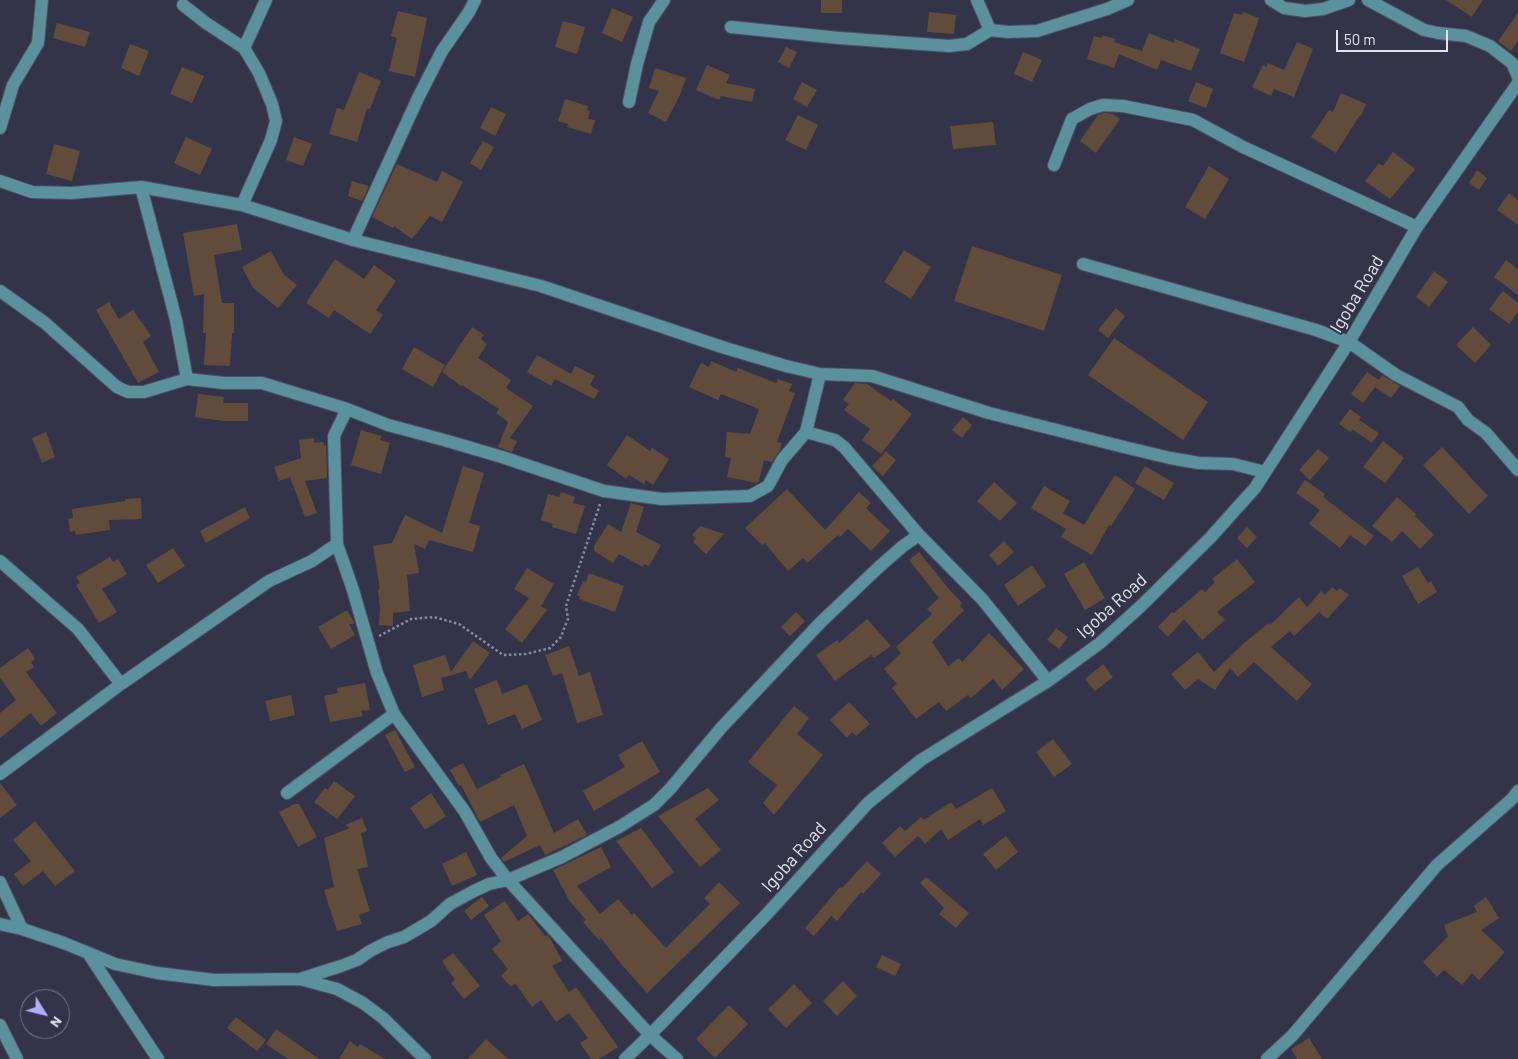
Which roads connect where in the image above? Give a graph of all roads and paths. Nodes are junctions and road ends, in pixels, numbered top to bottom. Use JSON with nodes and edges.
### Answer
{"nodes":[{"id":1,"x":42,"y":0,"type":"edge"},
{"id":2,"x":266,"y":0,"type":"edge"},
{"id":3,"x":474,"y":0,"type":"edge"},
{"id":4,"x":664,"y":0,"type":"edge"},
{"id":5,"x":977,"y":0,"type":"edge"},
{"id":6,"x":1128,"y":0,"type":"edge"},
{"id":7,"x":1271,"y":0,"type":"edge"},
{"id":8,"x":1349,"y":0,"type":"edge"},
{"id":9,"x":1368,"y":0,"type":"edge"},
{"id":10,"x":183,"y":5,"type":"dead end"},
{"id":11,"x":731,"y":26,"type":"dead end"},
{"id":12,"x":990,"y":30,"type":"junction"},
{"id":13,"x":244,"y":48,"type":"junction"},
{"id":14,"x":1518,"y":77,"type":"edge"},
{"id":15,"x":1518,"y":82,"type":"edge"},
{"id":16,"x":629,"y":102,"type":"dead end"},
{"id":17,"x":0,"y":128,"type":"edge"},
{"id":18,"x":1054,"y":165,"type":"dead end"},
{"id":19,"x":0,"y":181,"type":"edge"},
{"id":20,"x":141,"y":187,"type":"junction"},
{"id":21,"x":242,"y":205,"type":"junction"},
{"id":22,"x":1417,"y":227,"type":"junction"},
{"id":23,"x":353,"y":240,"type":"junction"},
{"id":24,"x":1083,"y":264,"type":"dead end"},
{"id":25,"x":0,"y":291,"type":"edge"},
{"id":26,"x":1350,"y":342,"type":"junction"},
{"id":27,"x":820,"y":374,"type":"junction"},
{"id":28,"x":187,"y":379,"type":"junction"},
{"id":29,"x":347,"y":409,"type":"junction"},
{"id":30,"x":806,"y":432,"type":"junction"},
{"id":31,"x":1518,"y":470,"type":"edge"},
{"id":32,"x":1266,"y":472,"type":"junction"},
{"id":33,"x":604,"y":490,"type":"junction"},
{"id":34,"x":919,"y":535,"type":"junction"},
{"id":35,"x":337,"y":544,"type":"junction"},
{"id":36,"x":0,"y":561,"type":"edge"},
{"id":37,"x":368,"y":642,"type":"junction"},
{"id":38,"x":1048,"y":681,"type":"junction"},
{"id":39,"x":120,"y":684,"type":"junction"},
{"id":40,"x":394,"y":714,"type":"junction"},
{"id":41,"x":0,"y":774,"type":"edge"},
{"id":42,"x":1518,"y":791,"type":"edge"},
{"id":43,"x":287,"y":793,"type":"dead end"},
{"id":44,"x":508,"y":880,"type":"junction"},
{"id":45,"x":0,"y":882,"type":"edge"},
{"id":46,"x":0,"y":924,"type":"edge"},
{"id":47,"x":22,"y":928,"type":"junction"},
{"id":48,"x":88,"y":953,"type":"junction"},
{"id":49,"x":300,"y":979,"type":"junction"},
{"id":50,"x":0,"y":1025,"type":"edge"},
{"id":51,"x":650,"y":1035,"type":"junction"},
{"id":52,"x":17,"y":1059,"type":"edge"},
{"id":53,"x":158,"y":1059,"type":"edge"},
{"id":54,"x":425,"y":1059,"type":"edge"},
{"id":55,"x":625,"y":1059,"type":"edge"},
{"id":56,"x":677,"y":1059,"type":"edge"},
{"id":57,"x":1267,"y":1059,"type":"edge"}],
"edges":[{"from":1,"to":17,"type":"street"},
{"from":2,"to":13,"type":"street"},
{"from":3,"to":23,"type":"street"},
{"from":4,"to":16,"type":"street"},
{"from":5,"to":12,"type":"street"},
{"from":6,"to":12,"type":"street"},
{"from":7,"to":8,"type":"street"},
{"from":9,"to":14,"type":"street"},
{"from":10,"to":13,"type":"street"},
{"from":11,"to":12,"type":"street"},
{"from":13,"to":21,"type":"street"},
{"from":15,"to":22,"type":"street","name":"Igoba Road"},
{"from":18,"to":22,"type":"street"},
{"from":19,"to":20,"type":"street"},
{"from":20,"to":21,"type":"street"},
{"from":20,"to":28,"type":"street"},
{"from":21,"to":23,"type":"street"},
{"from":22,"to":26,"type":"street","name":"Igoba Road"},
{"from":23,"to":27,"type":"street"},
{"from":24,"to":26,"type":"street"},
{"from":25,"to":28,"type":"street"},
{"from":26,"to":31,"type":"street"},
{"from":26,"to":32,"type":"street","name":"Igoba Road"},
{"from":27,"to":30,"type":"street"},
{"from":27,"to":32,"type":"street"},
{"from":28,"to":29,"type":"street"},
{"from":29,"to":33,"type":"street"},
{"from":29,"to":35,"type":"street"},
{"from":30,"to":33,"type":"street"},
{"from":30,"to":34,"type":"street"},
{"from":32,"to":38,"type":"street","name":"Igoba Road"},
{"from":33,"to":37,"type":"path"},
{"from":34,"to":38,"type":"street"},
{"from":34,"to":44,"type":"street"},
{"from":35,"to":37,"type":"street"},
{"from":35,"to":39,"type":"street"},
{"from":36,"to":39,"type":"street"},
{"from":37,"to":40,"type":"street"},
{"from":38,"to":51,"type":"street","name":"Igoba Road"},
{"from":39,"to":41,"type":"street"},
{"from":40,"to":43,"type":"street"},
{"from":40,"to":44,"type":"street"},
{"from":42,"to":57,"type":"street"},
{"from":44,"to":49,"type":"street"},
{"from":44,"to":51,"type":"street"},
{"from":45,"to":47,"type":"street"},
{"from":46,"to":47,"type":"street"},
{"from":47,"to":48,"type":"street"},
{"from":48,"to":49,"type":"street"},
{"from":48,"to":53,"type":"street"},
{"from":49,"to":54,"type":"street"},
{"from":50,"to":52,"type":"street"},
{"from":51,"to":55,"type":"street","name":"Igoba Road"},
{"from":51,"to":56,"type":"street"}]}
